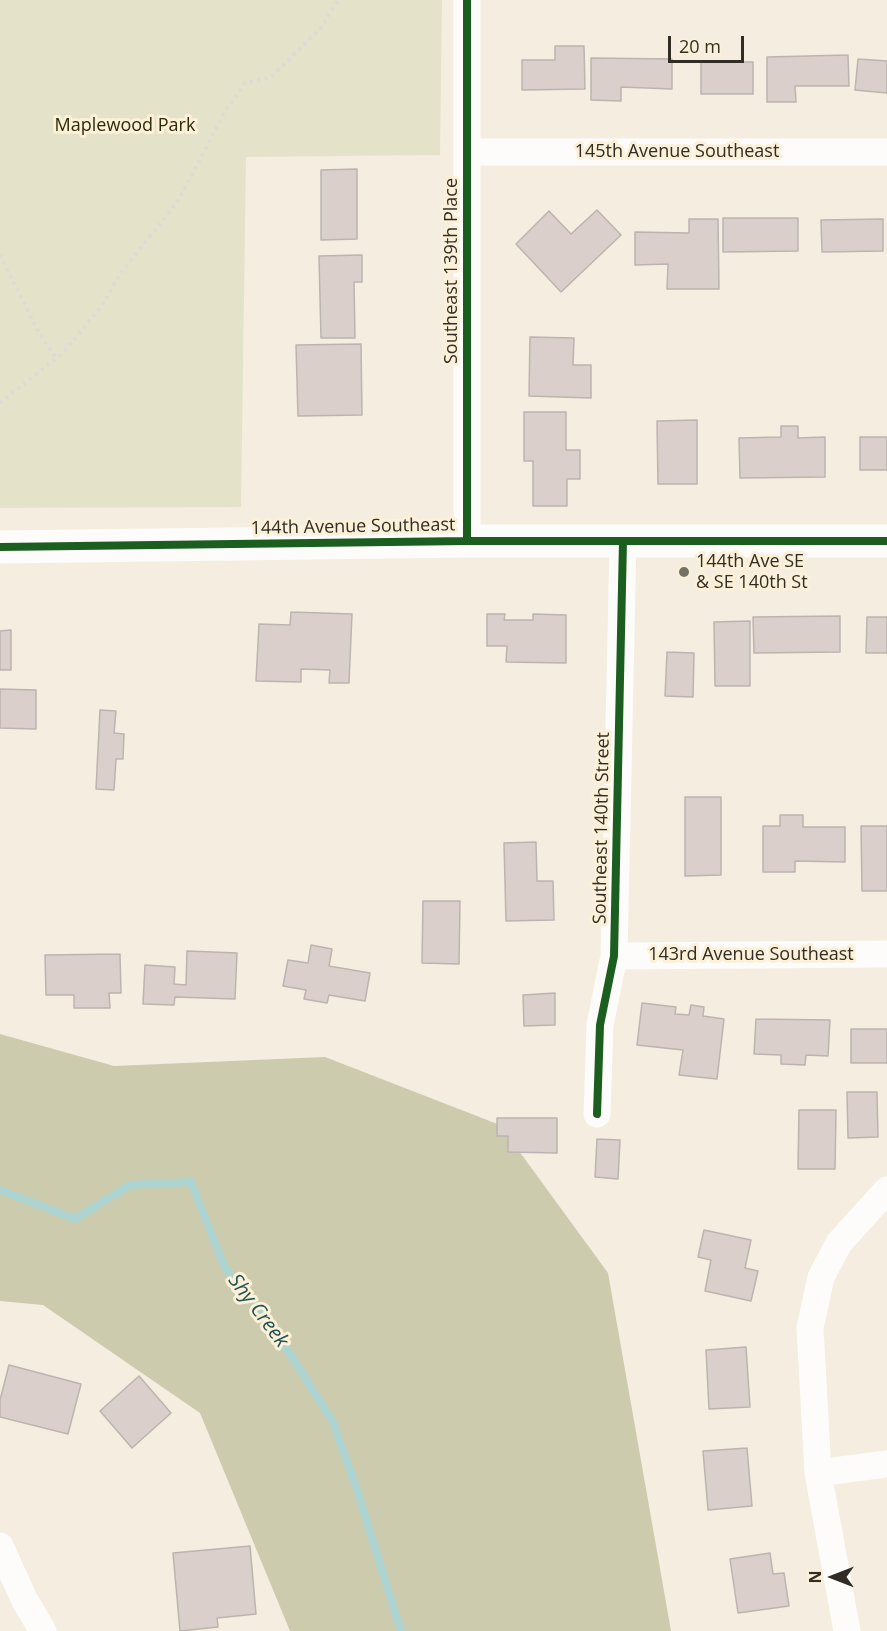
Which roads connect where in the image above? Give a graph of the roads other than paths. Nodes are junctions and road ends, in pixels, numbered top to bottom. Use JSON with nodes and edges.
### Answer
{"nodes":[{"id":1,"x":467,"y":0,"type":"edge"},
{"id":2,"x":467,"y":152,"type":"junction"},
{"id":3,"x":887,"y":152,"type":"edge"},
{"id":4,"x":467,"y":541,"type":"junction"},
{"id":5,"x":623,"y":541,"type":"junction"},
{"id":6,"x":887,"y":541,"type":"edge"},
{"id":7,"x":0,"y":547,"type":"edge"},
{"id":8,"x":887,"y":954,"type":"edge"},
{"id":9,"x":614,"y":956,"type":"junction"},
{"id":10,"x":597,"y":1114,"type":"dead end"},
{"id":11,"x":887,"y":1190,"type":"edge"},
{"id":12,"x":887,"y":1464,"type":"edge"},
{"id":13,"x":818,"y":1473,"type":"junction"},
{"id":14,"x":0,"y":1546,"type":"edge"},
{"id":15,"x":43,"y":1631,"type":"edge"},
{"id":16,"x":847,"y":1631,"type":"edge"}],
"edges":[{"from":1,"to":2,"type":"street","name":"Southeast 139th Place"},
{"from":2,"to":3,"type":"street","name":"145th Avenue Southeast"},
{"from":2,"to":4,"type":"street","name":"Southeast 139th Place"},
{"from":4,"to":5,"type":"street","name":"144th Avenue Southeast"},
{"from":4,"to":7,"type":"street","name":"144th Avenue Southeast"},
{"from":5,"to":6,"type":"street","name":"144th Avenue Southeast"},
{"from":5,"to":9,"type":"street","name":"Southeast 140th Street"},
{"from":8,"to":9,"type":"street","name":"143rd Avenue Southeast"},
{"from":9,"to":10,"type":"street","name":"Southeast 140th Street"},
{"from":11,"to":13,"type":"street"},
{"from":12,"to":13,"type":"street"},
{"from":13,"to":16,"type":"street"},
{"from":14,"to":15,"type":"street"}]}
